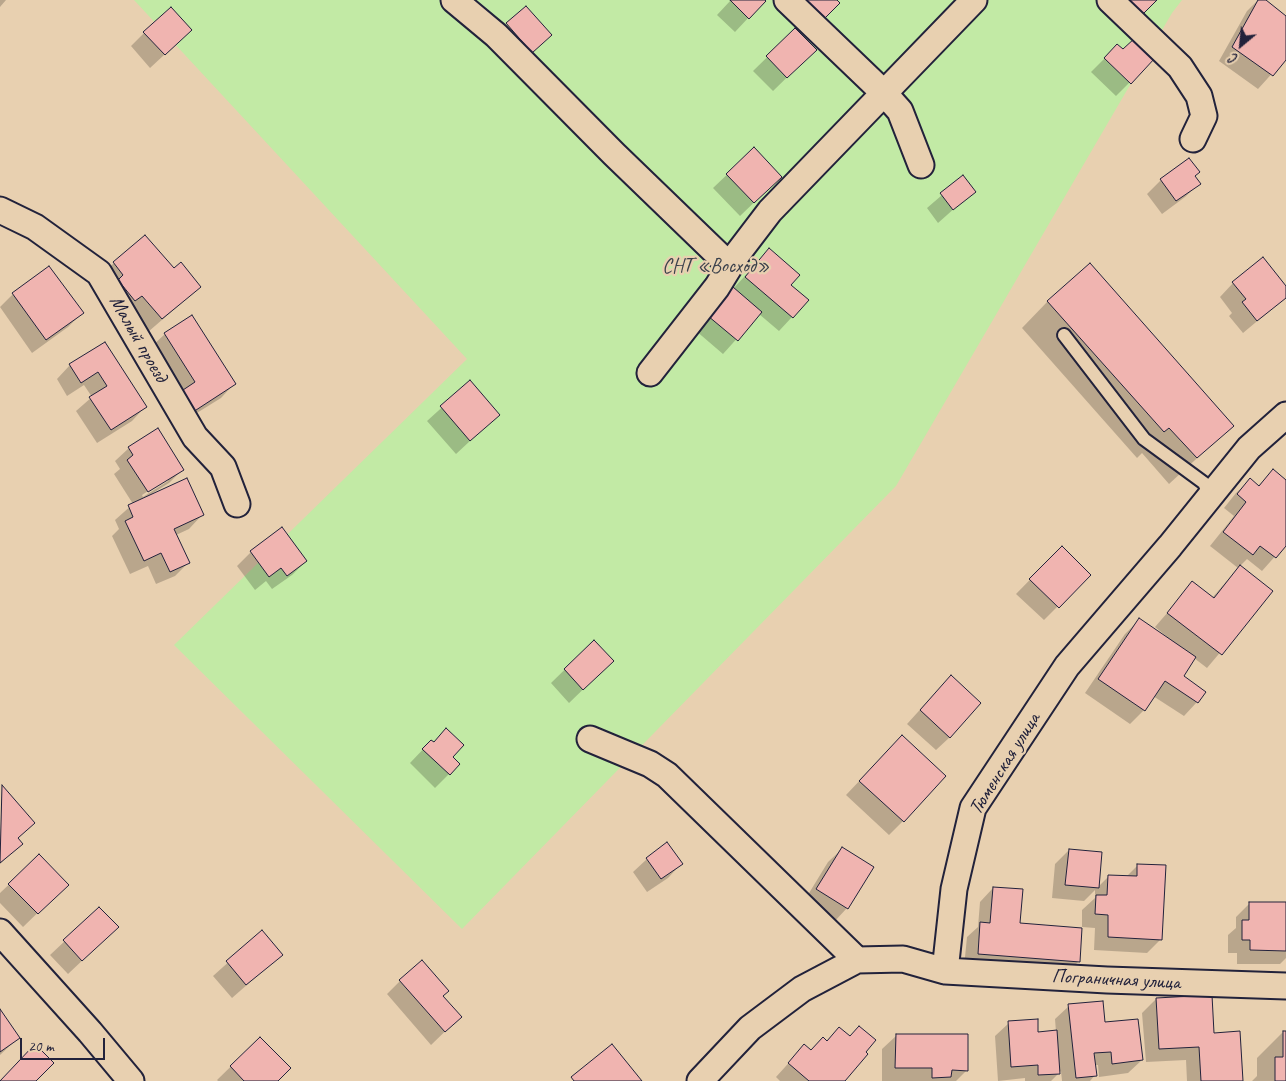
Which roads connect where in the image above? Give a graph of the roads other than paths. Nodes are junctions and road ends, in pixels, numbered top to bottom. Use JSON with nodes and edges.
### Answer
{"nodes":[{"id":1,"x":454,"y":0,"type":"edge"},
{"id":2,"x":788,"y":0,"type":"edge"},
{"id":3,"x":974,"y":0,"type":"edge"},
{"id":4,"x":1110,"y":0,"type":"edge"},
{"id":5,"x":884,"y":93,"type":"junction"},
{"id":6,"x":1193,"y":139,"type":"dead end"},
{"id":7,"x":921,"y":165,"type":"dead end"},
{"id":8,"x":0,"y":210,"type":"edge"},
{"id":9,"x":730,"y":266,"type":"junction"},
{"id":10,"x":1064,"y":335,"type":"dead end"},
{"id":11,"x":650,"y":373,"type":"dead end"},
{"id":12,"x":1285,"y":419,"type":"edge"},
{"id":13,"x":1210,"y":496,"type":"junction"},
{"id":14,"x":237,"y":504,"type":"dead end"},
{"id":15,"x":590,"y":738,"type":"dead end"},
{"id":16,"x":0,"y":932,"type":"edge"},
{"id":17,"x":858,"y":960,"type":"junction"},
{"id":18,"x":946,"y":970,"type":"junction"},
{"id":19,"x":1286,"y":986,"type":"edge"},
{"id":20,"x":131,"y":1081,"type":"edge"},
{"id":21,"x":700,"y":1081,"type":"edge"}],
"edges":[{"from":1,"to":9,"type":"street"},
{"from":2,"to":5,"type":"street"},
{"from":3,"to":5,"type":"street"},
{"from":4,"to":6,"type":"street"},
{"from":5,"to":7,"type":"street"},
{"from":5,"to":9,"type":"street"},
{"from":8,"to":14,"type":"street","name":"Малый проезд"},
{"from":9,"to":11,"type":"street"},
{"from":10,"to":13,"type":"lane"},
{"from":12,"to":13,"type":"street","name":"Тюменская улица"},
{"from":13,"to":18,"type":"street","name":"Тюменская улица"},
{"from":15,"to":17,"type":"street"},
{"from":16,"to":20,"type":"street"},
{"from":17,"to":18,"type":"street"},
{"from":17,"to":21,"type":"street"},
{"from":18,"to":19,"type":"street","name":"Пограничная улица"}]}
